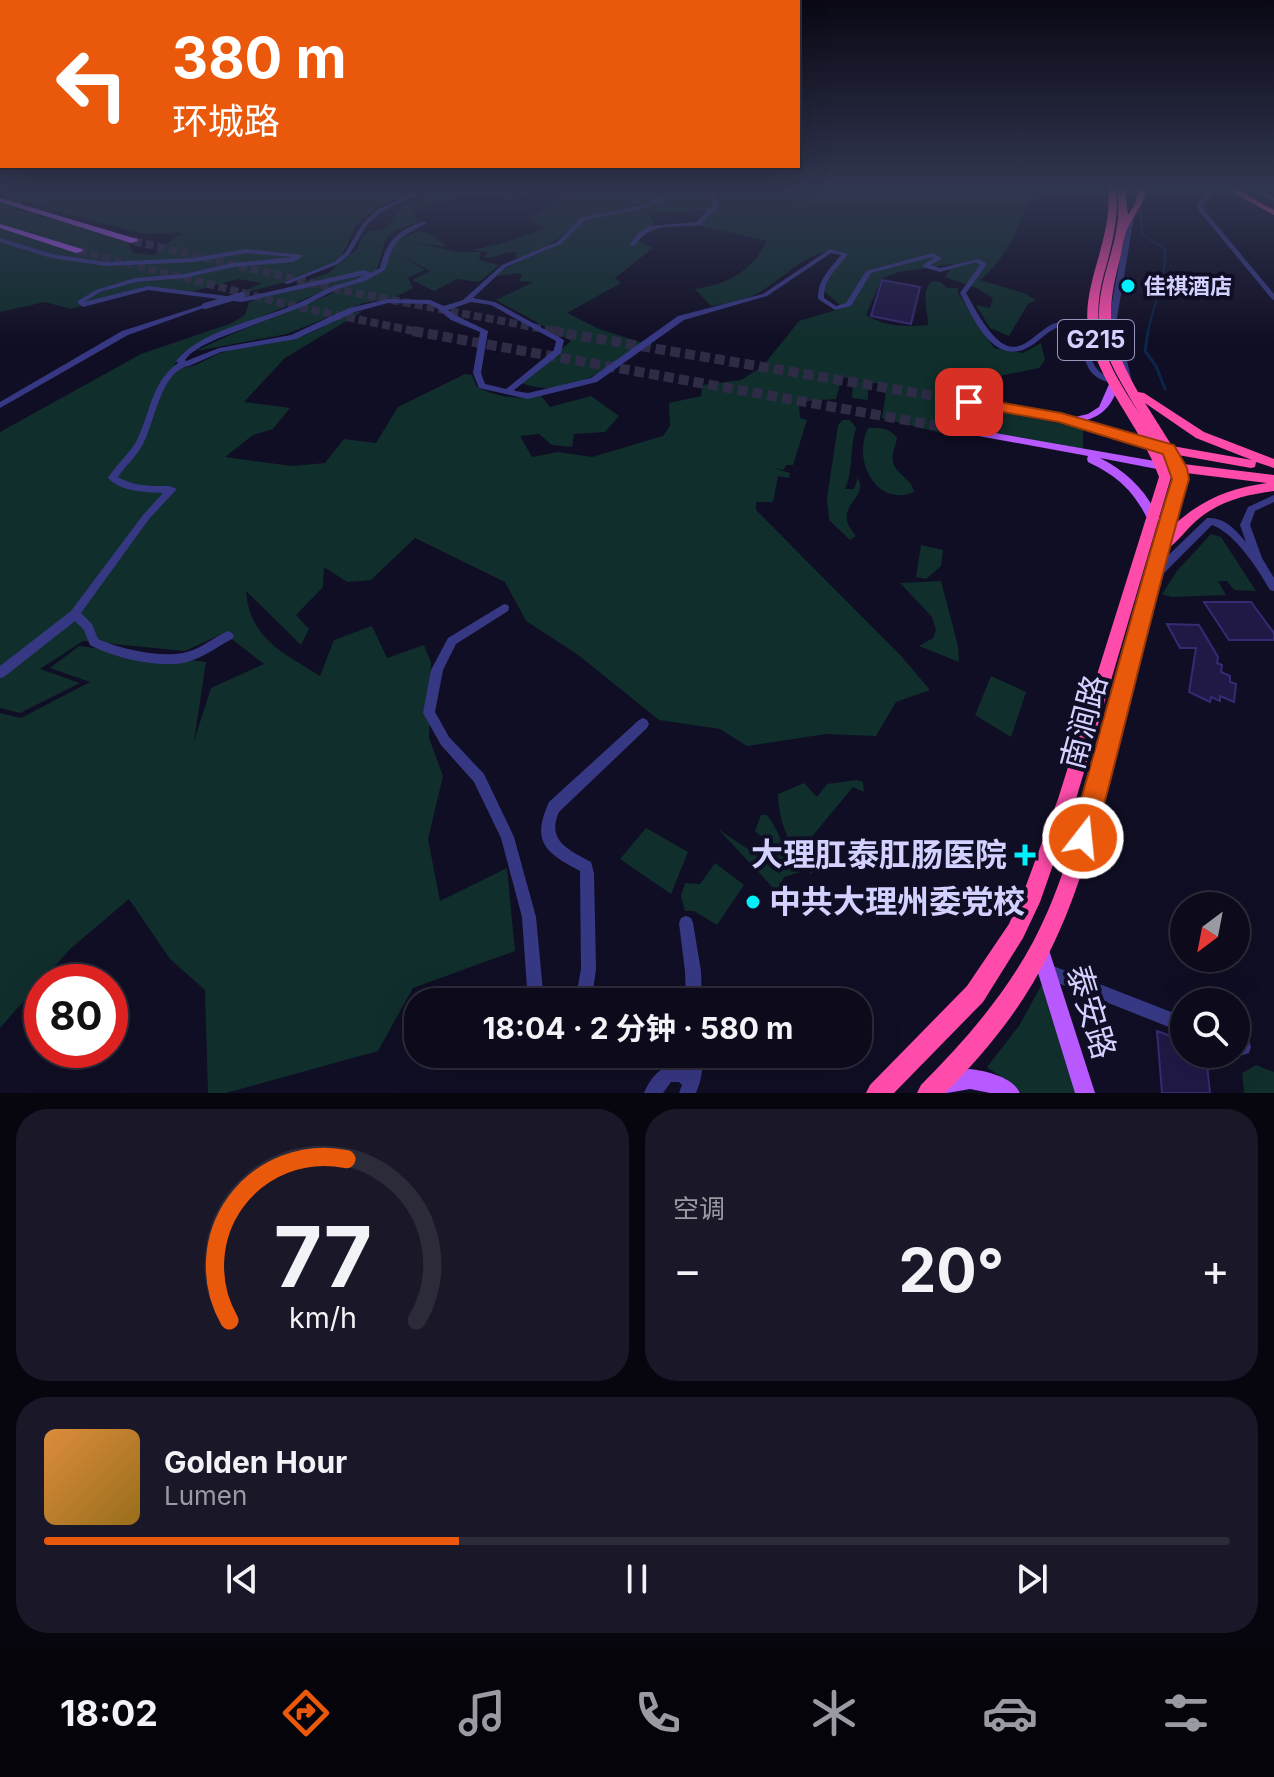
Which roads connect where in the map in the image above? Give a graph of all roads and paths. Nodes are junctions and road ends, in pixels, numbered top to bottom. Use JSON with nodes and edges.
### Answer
{"nodes":[{"id":1,"x":0,"y":240,"type":"edge"},
{"id":2,"x":44,"y":240,"type":"edge"},
{"id":3,"x":131,"y":240,"type":"edge"},
{"id":4,"x":355,"y":240,"type":"edge"},
{"id":5,"x":395,"y":240,"type":"edge"},
{"id":6,"x":562,"y":240,"type":"edge"},
{"id":7,"x":636,"y":240,"type":"edge"},
{"id":8,"x":1112,"y":240,"type":"edge"},
{"id":9,"x":1114,"y":240,"type":"edge"},
{"id":10,"x":1127,"y":240,"type":"edge"},
{"id":11,"x":1226,"y":240,"type":"edge"},
{"id":12,"x":134,"y":241,"type":"tunnel mouth"},
{"id":13,"x":633,"y":245,"type":"dead end"},
{"id":14,"x":79,"y":251,"type":"tunnel mouth"},
{"id":15,"x":362,"y":280,"type":"junction"},
{"id":16,"x":278,"y":289,"type":"junction"},
{"id":17,"x":1274,"y":298,"type":"edge"},
{"id":18,"x":466,"y":301,"type":"junction"},
{"id":19,"x":441,"y":308,"type":"junction"},
{"id":20,"x":183,"y":363,"type":"junction"},
{"id":21,"x":1115,"y":382,"type":"junction"},
{"id":22,"x":1129,"y":385,"type":"junction"},
{"id":23,"x":512,"y":393,"type":"junction"},
{"id":24,"x":969,"y":402,"type":"tunnel mouth"},
{"id":25,"x":0,"y":405,"type":"edge"},
{"id":26,"x":1061,"y":418,"type":"junction"},
{"id":27,"x":955,"y":429,"type":"tunnel mouth"},
{"id":28,"x":1153,"y":447,"type":"junction"},
{"id":29,"x":1078,"y":453,"type":"junction"},
{"id":30,"x":1170,"y":461,"type":"junction"},
{"id":31,"x":1274,"y":465,"type":"edge"},
{"id":32,"x":1274,"y":479,"type":"edge"},
{"id":33,"x":1274,"y":486,"type":"edge"},
{"id":34,"x":1274,"y":498,"type":"edge"},
{"id":35,"x":1153,"y":519,"type":"junction"},
{"id":36,"x":1159,"y":551,"type":"junction"},
{"id":37,"x":1257,"y":559,"type":"junction"},
{"id":38,"x":1150,"y":580,"type":"junction"},
{"id":39,"x":1274,"y":587,"type":"edge"},
{"id":40,"x":504,"y":608,"type":"dead end"},
{"id":41,"x":75,"y":614,"type":"junction"},
{"id":42,"x":228,"y":636,"type":"dead end"},
{"id":43,"x":0,"y":673,"type":"edge"},
{"id":44,"x":643,"y":724,"type":"dead end"},
{"id":45,"x":686,"y":923,"type":"dead end"},
{"id":46,"x":1040,"y":950,"type":"junction"},
{"id":47,"x":1048,"y":972,"type":"junction"},
{"id":48,"x":535,"y":988,"type":"edge"},
{"id":49,"x":586,"y":988,"type":"edge"},
{"id":50,"x":694,"y":988,"type":"edge"},
{"id":51,"x":1170,"y":1020,"type":"edge"},
{"id":52,"x":694,"y":1068,"type":"edge"},
{"id":53,"x":689,"y":1088,"type":"edge"},
{"id":54,"x":932,"y":1091,"type":"edge"},
{"id":55,"x":652,"y":1093,"type":"edge"},
{"id":56,"x":878,"y":1093,"type":"edge"},
{"id":57,"x":1010,"y":1093,"type":"edge"},
{"id":58,"x":1085,"y":1093,"type":"edge"}],
"edges":[{"from":1,"to":16,"type":"street"},
{"from":2,"to":14,"type":"main road"},
{"from":3,"to":12,"type":"main road"},
{"from":4,"to":16,"type":"street"},
{"from":5,"to":15,"type":"street"},
{"from":6,"to":18,"type":"street"},
{"from":7,"to":13,"type":"street"},
{"from":8,"to":21,"type":"highway","number":"G215"},
{"from":9,"to":22,"type":"highway","number":"G215"},
{"from":10,"to":22,"type":"street"},
{"from":11,"to":17,"type":"street"},
{"from":15,"to":16,"type":"street"},
{"from":15,"to":20,"type":"street"},
{"from":16,"to":25,"type":"street","bridge":true},
{"from":18,"to":19,"type":"street"},
{"from":18,"to":23,"type":"street"},
{"from":19,"to":20,"type":"street"},
{"from":19,"to":23,"type":"street"},
{"from":20,"to":41,"type":"street"},
{"from":21,"to":23,"type":"street"},
{"from":21,"to":26,"type":"main road"},
{"from":21,"to":28,"type":"highway","number":"G215"},
{"from":22,"to":30,"type":"highway","number":"G215"},
{"from":22,"to":31,"type":"highway"},
{"from":24,"to":26,"type":"main road"},
{"from":26,"to":28,"type":"main road"},
{"from":27,"to":29,"type":"main road"},
{"from":28,"to":30,"type":"highway"},
{"from":29,"to":30,"type":"main road"},
{"from":29,"to":35,"type":"main road"},
{"from":30,"to":31,"type":"highway"},
{"from":30,"to":32,"type":"highway"},
{"from":30,"to":35,"type":"highway","name":"南涧路"},
{"from":30,"to":36,"type":"highway","name":"南涧路"},
{"from":33,"to":36,"type":"highway"},
{"from":34,"to":37,"type":"street"},
{"from":35,"to":56,"type":"highway","name":"南涧路"},
{"from":36,"to":38,"type":"highway","name":"南涧路"},
{"from":37,"to":38,"type":"street"},
{"from":37,"to":39,"type":"street"},
{"from":38,"to":46,"type":"highway","name":"南涧路"},
{"from":40,"to":48,"type":"street"},
{"from":41,"to":42,"type":"street"},
{"from":41,"to":43,"type":"street"},
{"from":44,"to":49,"type":"street"},
{"from":45,"to":50,"type":"street"},
{"from":46,"to":47,"type":"main road","name":"泰安路"},
{"from":46,"to":54,"type":"highway","name":"南涧路"},
{"from":47,"to":51,"type":"street"},
{"from":47,"to":58,"type":"main road","name":"泰安路"},
{"from":52,"to":53,"type":"street"},
{"from":53,"to":55,"type":"street"},
{"from":54,"to":57,"type":"main road"}]}
